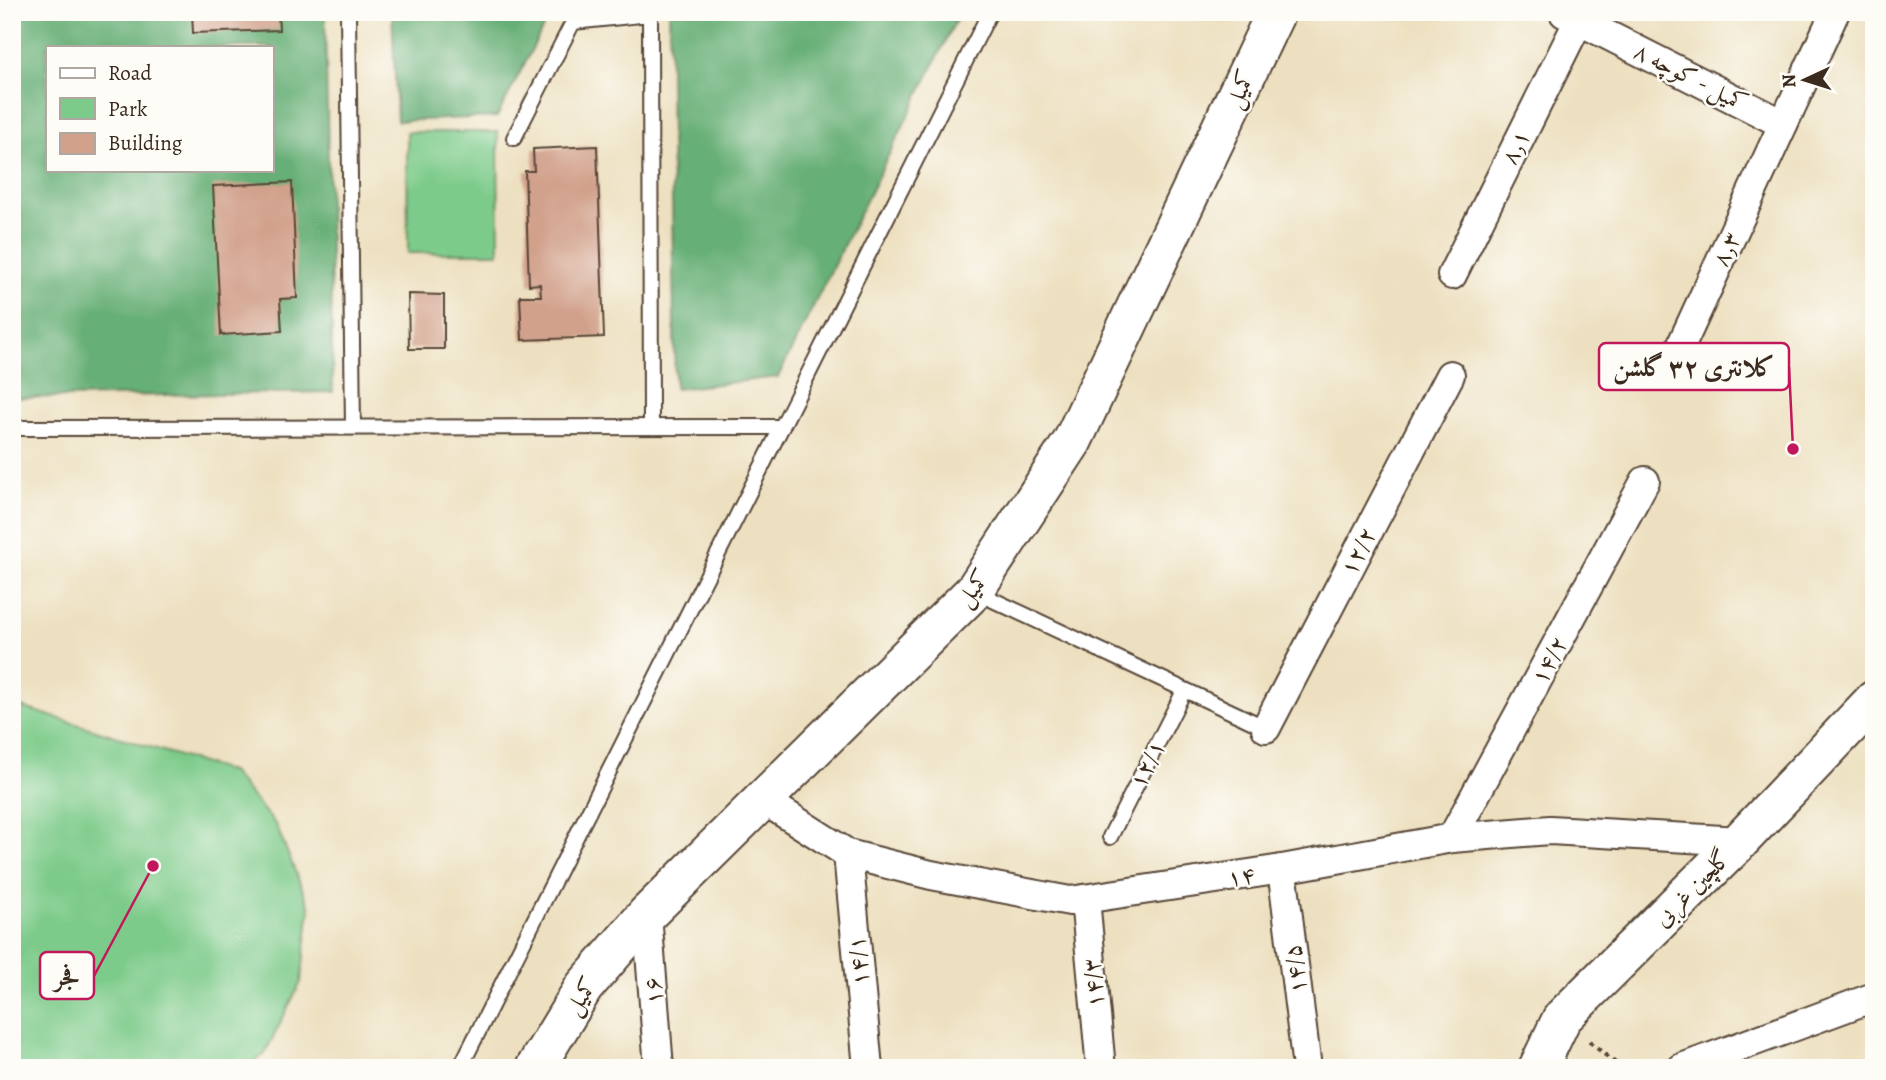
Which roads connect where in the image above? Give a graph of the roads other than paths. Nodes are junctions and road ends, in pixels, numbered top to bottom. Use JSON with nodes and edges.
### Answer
{"nodes":[{"id":1,"x":348,"y":12,"type":"edge"},
{"id":2,"x":990,"y":12,"type":"edge"},
{"id":3,"x":1276,"y":12,"type":"edge"},
{"id":4,"x":1835,"y":12,"type":"edge"},
{"id":5,"x":650,"y":13,"type":"edge"},
{"id":6,"x":1575,"y":15,"type":"edge"},
{"id":7,"x":1783,"y":124,"type":"junction"},
{"id":8,"x":514,"y":138,"type":"dead end"},
{"id":9,"x":1452,"y":275,"type":"dead end"},
{"id":10,"x":1668,"y":374,"type":"dead end"},
{"id":11,"x":1450,"y":375,"type":"dead end"},
{"id":12,"x":353,"y":427,"type":"junction"},
{"id":13,"x":651,"y":427,"type":"junction"},
{"id":14,"x":782,"y":427,"type":"junction"},
{"id":15,"x":12,"y":428,"type":"edge"},
{"id":16,"x":1645,"y":481,"type":"dead end"},
{"id":17,"x":974,"y":591,"type":"junction"},
{"id":18,"x":1874,"y":670,"type":"edge"},
{"id":19,"x":1184,"y":691,"type":"junction"},
{"id":20,"x":1866,"y":708,"type":"edge"},
{"id":21,"x":1266,"y":728,"type":"joint"},
{"id":22,"x":762,"y":799,"type":"junction"},
{"id":23,"x":1110,"y":837,"type":"dead end"},
{"id":24,"x":1452,"y":838,"type":"junction"},
{"id":25,"x":1740,"y":841,"type":"junction"},
{"id":26,"x":848,"y":854,"type":"junction"},
{"id":27,"x":1282,"y":869,"type":"junction"},
{"id":28,"x":1085,"y":899,"type":"junction"},
{"id":29,"x":647,"y":914,"type":"junction"},
{"id":30,"x":1874,"y":998,"type":"edge"},
{"id":31,"x":460,"y":1068,"type":"edge"},
{"id":32,"x":535,"y":1068,"type":"edge"},
{"id":33,"x":659,"y":1068,"type":"edge"},
{"id":34,"x":868,"y":1068,"type":"edge"},
{"id":35,"x":1101,"y":1068,"type":"edge"},
{"id":36,"x":1307,"y":1068,"type":"edge"},
{"id":37,"x":1538,"y":1068,"type":"edge"},
{"id":38,"x":1682,"y":1068,"type":"edge"}],
"edges":[{"from":1,"to":12,"type":"lane"},
{"from":2,"to":14,"type":"lane"},
{"from":3,"to":17,"type":"street","name":"کمیل"},
{"from":4,"to":7,"type":"street","name":"۸٫۳"},
{"from":5,"to":8,"type":"lane"},
{"from":5,"to":13,"type":"lane"},
{"from":6,"to":7,"type":"street","name":"کمیل - کوچه ۸"},
{"from":6,"to":9,"type":"street","name":"۸٫۱"},
{"from":7,"to":10,"type":"street","name":"۸٫۳"},
{"from":11,"to":21,"type":"street","name":"۱۲/۲"},
{"from":12,"to":13,"type":"lane"},
{"from":12,"to":15,"type":"lane"},
{"from":13,"to":14,"type":"lane"},
{"from":14,"to":31,"type":"lane"},
{"from":16,"to":24,"type":"street","name":"۱۴/۲"},
{"from":17,"to":19,"type":"lane"},
{"from":17,"to":22,"type":"street","name":"کمیل"},
{"from":18,"to":20,"type":"street"},
{"from":19,"to":21,"type":"lane"},
{"from":19,"to":23,"type":"lane","name":"۱۲/۱"},
{"from":20,"to":25,"type":"street","name":"گلچین غربی"},
{"from":22,"to":26,"type":"street","name":"۱۴"},
{"from":22,"to":29,"type":"street","name":"کمیل"},
{"from":24,"to":25,"type":"street","name":"۱۴"},
{"from":24,"to":27,"type":"street","name":"۱۴"},
{"from":25,"to":37,"type":"street","name":"گلچین غربی"},
{"from":26,"to":28,"type":"street","name":"۱۴"},
{"from":26,"to":34,"type":"street","name":"۱۴/۱"},
{"from":27,"to":28,"type":"street","name":"۱۴"},
{"from":27,"to":36,"type":"street","name":"۱۴/۵"},
{"from":28,"to":35,"type":"street","name":"۱۴/۳"},
{"from":29,"to":32,"type":"street","name":"کمیل"},
{"from":29,"to":33,"type":"street","name":"۱۶"},
{"from":30,"to":38,"type":"street"}]}
